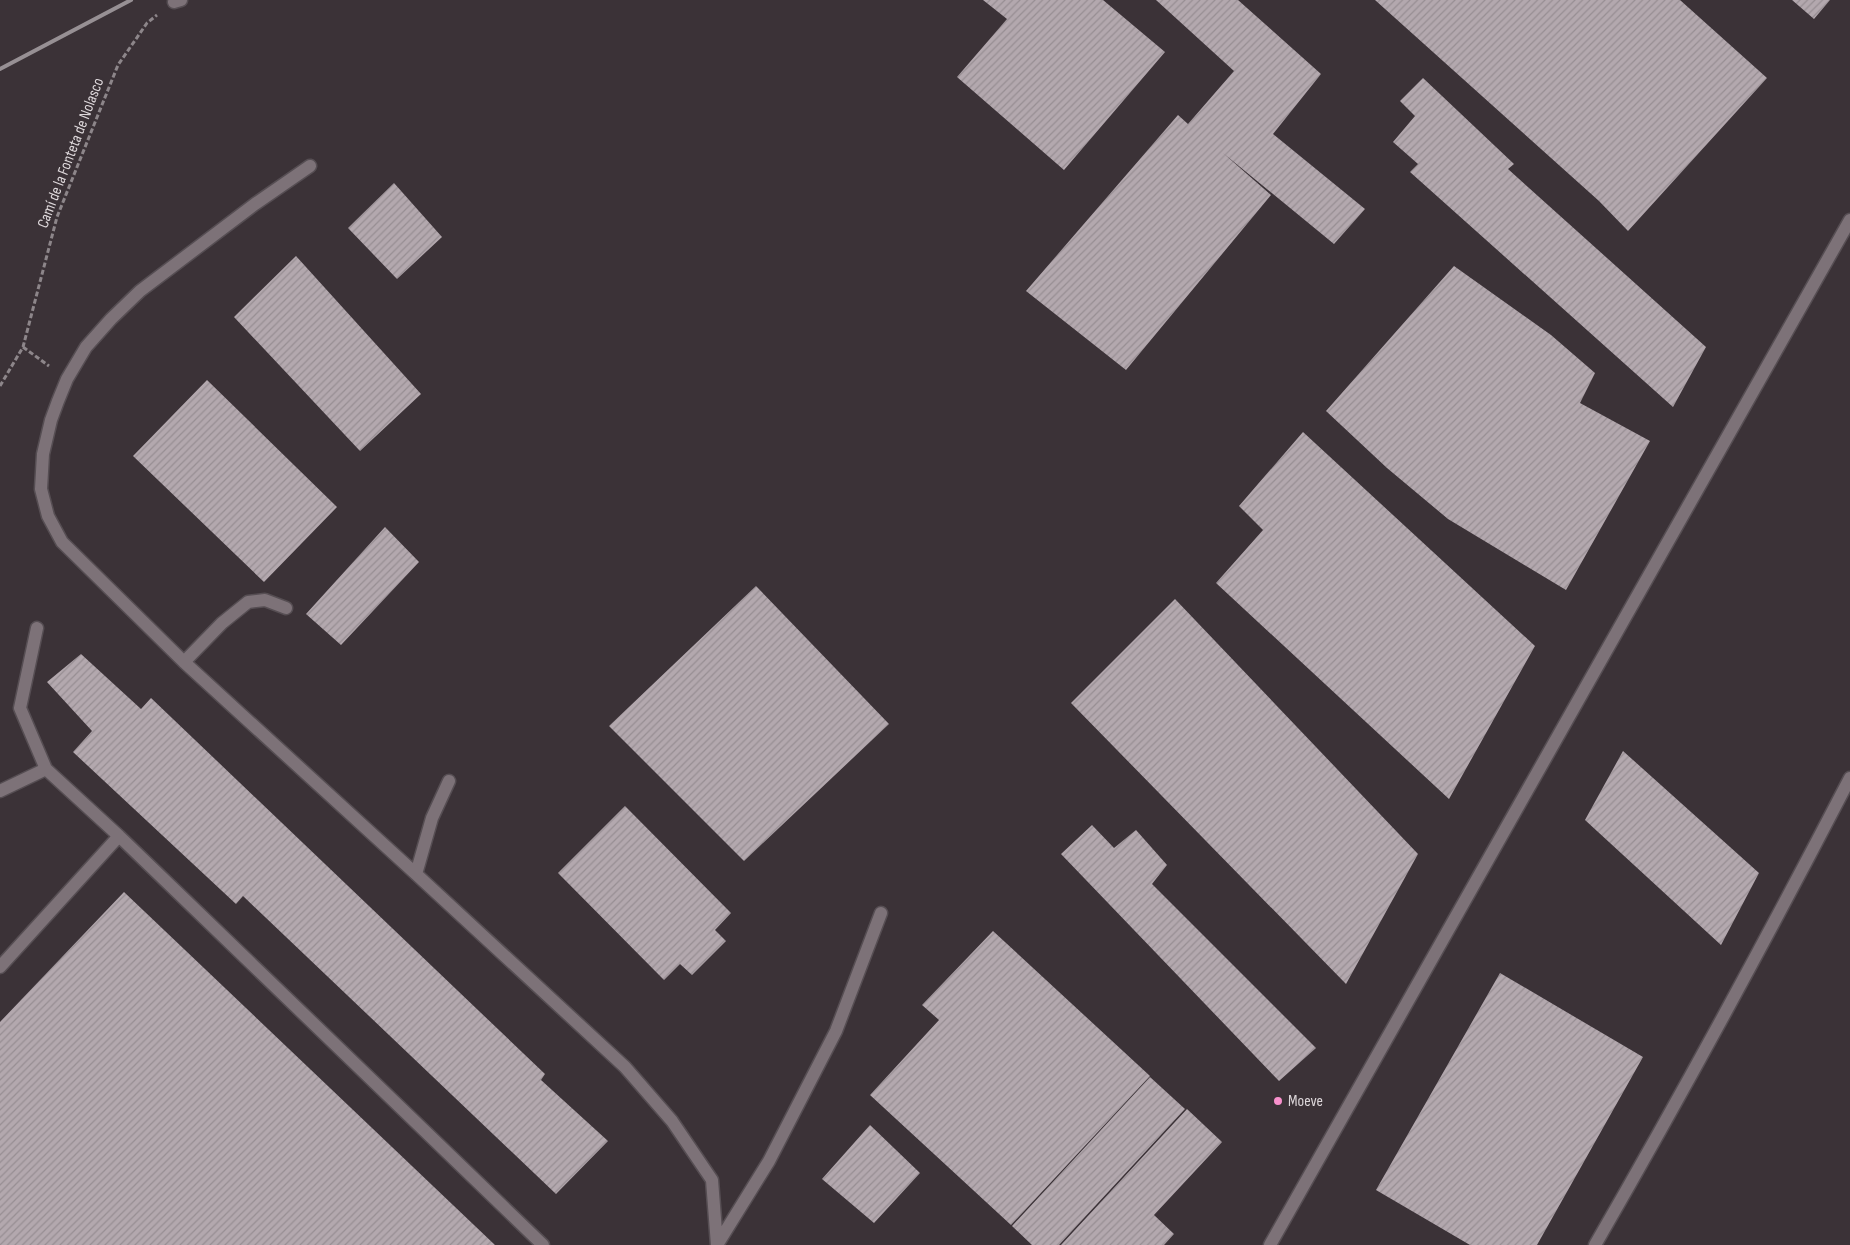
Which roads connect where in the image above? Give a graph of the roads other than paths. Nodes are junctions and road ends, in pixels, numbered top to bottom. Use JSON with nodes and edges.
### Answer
{"nodes":[{"id":1,"x":310,"y":166,"type":"dead end"},
{"id":2,"x":1850,"y":220,"type":"edge"},
{"id":3,"x":286,"y":608,"type":"dead end"},
{"id":4,"x":37,"y":628,"type":"dead end"},
{"id":5,"x":184,"y":662,"type":"junction"},
{"id":6,"x":46,"y":769,"type":"junction"},
{"id":7,"x":1850,"y":778,"type":"edge"},
{"id":8,"x":450,"y":781,"type":"dead end"},
{"id":9,"x":0,"y":791,"type":"edge"},
{"id":10,"x":119,"y":836,"type":"junction"},
{"id":11,"x":416,"y":874,"type":"junction"},
{"id":12,"x":881,"y":913,"type":"dead end"},
{"id":13,"x":0,"y":967,"type":"edge"},
{"id":14,"x":543,"y":1245,"type":"edge"},
{"id":15,"x":717,"y":1245,"type":"edge"},
{"id":16,"x":1270,"y":1245,"type":"edge"},
{"id":17,"x":1595,"y":1245,"type":"edge"}],
"edges":[{"from":1,"to":5,"type":"street"},
{"from":2,"to":16,"type":"street"},
{"from":3,"to":5,"type":"street"},
{"from":4,"to":6,"type":"street"},
{"from":5,"to":11,"type":"street"},
{"from":6,"to":9,"type":"street"},
{"from":6,"to":10,"type":"street"},
{"from":7,"to":17,"type":"street"},
{"from":8,"to":11,"type":"street"},
{"from":10,"to":13,"type":"street"},
{"from":10,"to":14,"type":"street"},
{"from":11,"to":15,"type":"street"},
{"from":12,"to":15,"type":"street"}]}
